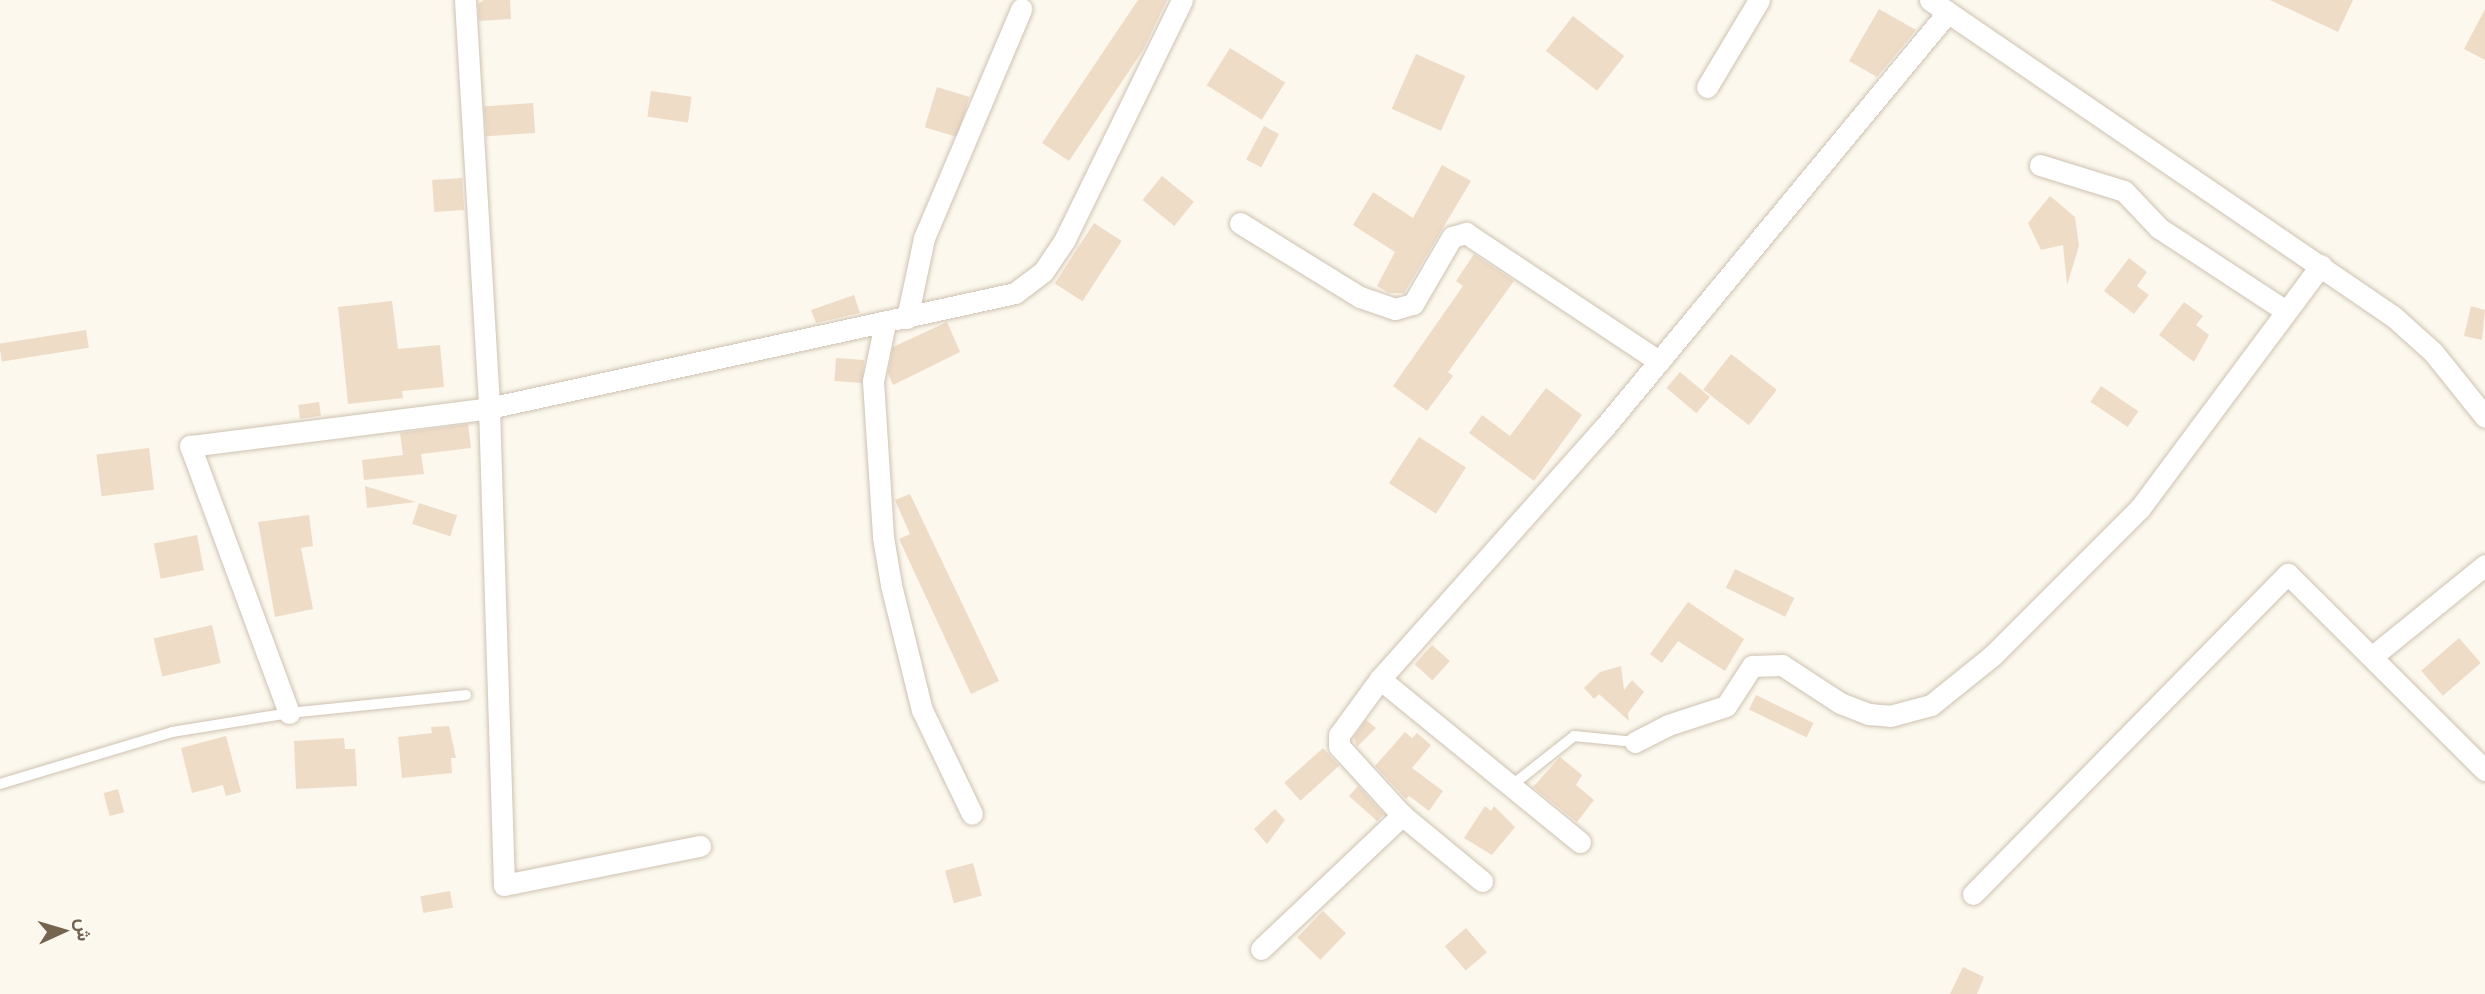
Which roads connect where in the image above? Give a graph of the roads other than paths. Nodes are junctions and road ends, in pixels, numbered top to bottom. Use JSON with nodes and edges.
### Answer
{"nodes":[{"id":1,"x":465,"y":0,"type":"edge"},
{"id":2,"x":1182,"y":0,"type":"edge"},
{"id":3,"x":1759,"y":0,"type":"edge"},
{"id":4,"x":1930,"y":0,"type":"edge"},
{"id":5,"x":1021,"y":9,"type":"dead end"},
{"id":6,"x":1948,"y":12,"type":"junction"},
{"id":7,"x":1707,"y":87,"type":"dead end"},
{"id":8,"x":2040,"y":164,"type":"dead end"},
{"id":9,"x":1240,"y":223,"type":"dead end"},
{"id":10,"x":2321,"y":265,"type":"junction"},
{"id":11,"x":2286,"y":311,"type":"junction"},
{"id":12,"x":907,"y":318,"type":"junction"},
{"id":13,"x":885,"y":323,"type":"junction"},
{"id":14,"x":1659,"y":361,"type":"junction"},
{"id":15,"x":489,"y":408,"type":"junction"},
{"id":16,"x":2485,"y":417,"type":"edge"},
{"id":17,"x":2485,"y":565,"type":"edge"},
{"id":18,"x":2374,"y":654,"type":"junction"},
{"id":19,"x":1380,"y":679,"type":"junction"},
{"id":20,"x":466,"y":695,"type":"dead end"},
{"id":21,"x":289,"y":713,"type":"junction"},
{"id":22,"x":1635,"y":742,"type":"joint"},
{"id":23,"x":2485,"y":770,"type":"edge"},
{"id":24,"x":0,"y":783,"type":"edge"},
{"id":25,"x":1511,"y":786,"type":"junction"},
{"id":26,"x":972,"y":814,"type":"dead end"},
{"id":27,"x":1402,"y":815,"type":"junction"},
{"id":28,"x":1580,"y":842,"type":"dead end"},
{"id":29,"x":700,"y":846,"type":"dead end"},
{"id":30,"x":1482,"y":881,"type":"dead end"},
{"id":31,"x":1973,"y":894,"type":"dead end"},
{"id":32,"x":1261,"y":949,"type":"dead end"}],
"edges":[{"from":1,"to":15,"type":"street"},
{"from":2,"to":12,"type":"street"},
{"from":3,"to":7,"type":"street"},
{"from":4,"to":6,"type":"street"},
{"from":5,"to":12,"type":"street"},
{"from":6,"to":10,"type":"street"},
{"from":6,"to":14,"type":"street"},
{"from":8,"to":11,"type":"street"},
{"from":9,"to":14,"type":"street"},
{"from":10,"to":11,"type":"street"},
{"from":10,"to":16,"type":"street"},
{"from":11,"to":22,"type":"street"},
{"from":12,"to":13,"type":"street"},
{"from":13,"to":15,"type":"street"},
{"from":13,"to":26,"type":"street"},
{"from":14,"to":19,"type":"street"},
{"from":15,"to":21,"type":"street"},
{"from":15,"to":29,"type":"street"},
{"from":17,"to":18,"type":"street"},
{"from":18,"to":23,"type":"street"},
{"from":18,"to":31,"type":"street"},
{"from":19,"to":25,"type":"street"},
{"from":19,"to":27,"type":"street"},
{"from":20,"to":21,"type":"lane"},
{"from":21,"to":24,"type":"lane"},
{"from":22,"to":25,"type":"lane"},
{"from":25,"to":28,"type":"street"},
{"from":27,"to":30,"type":"street"},
{"from":27,"to":32,"type":"street"}]}
